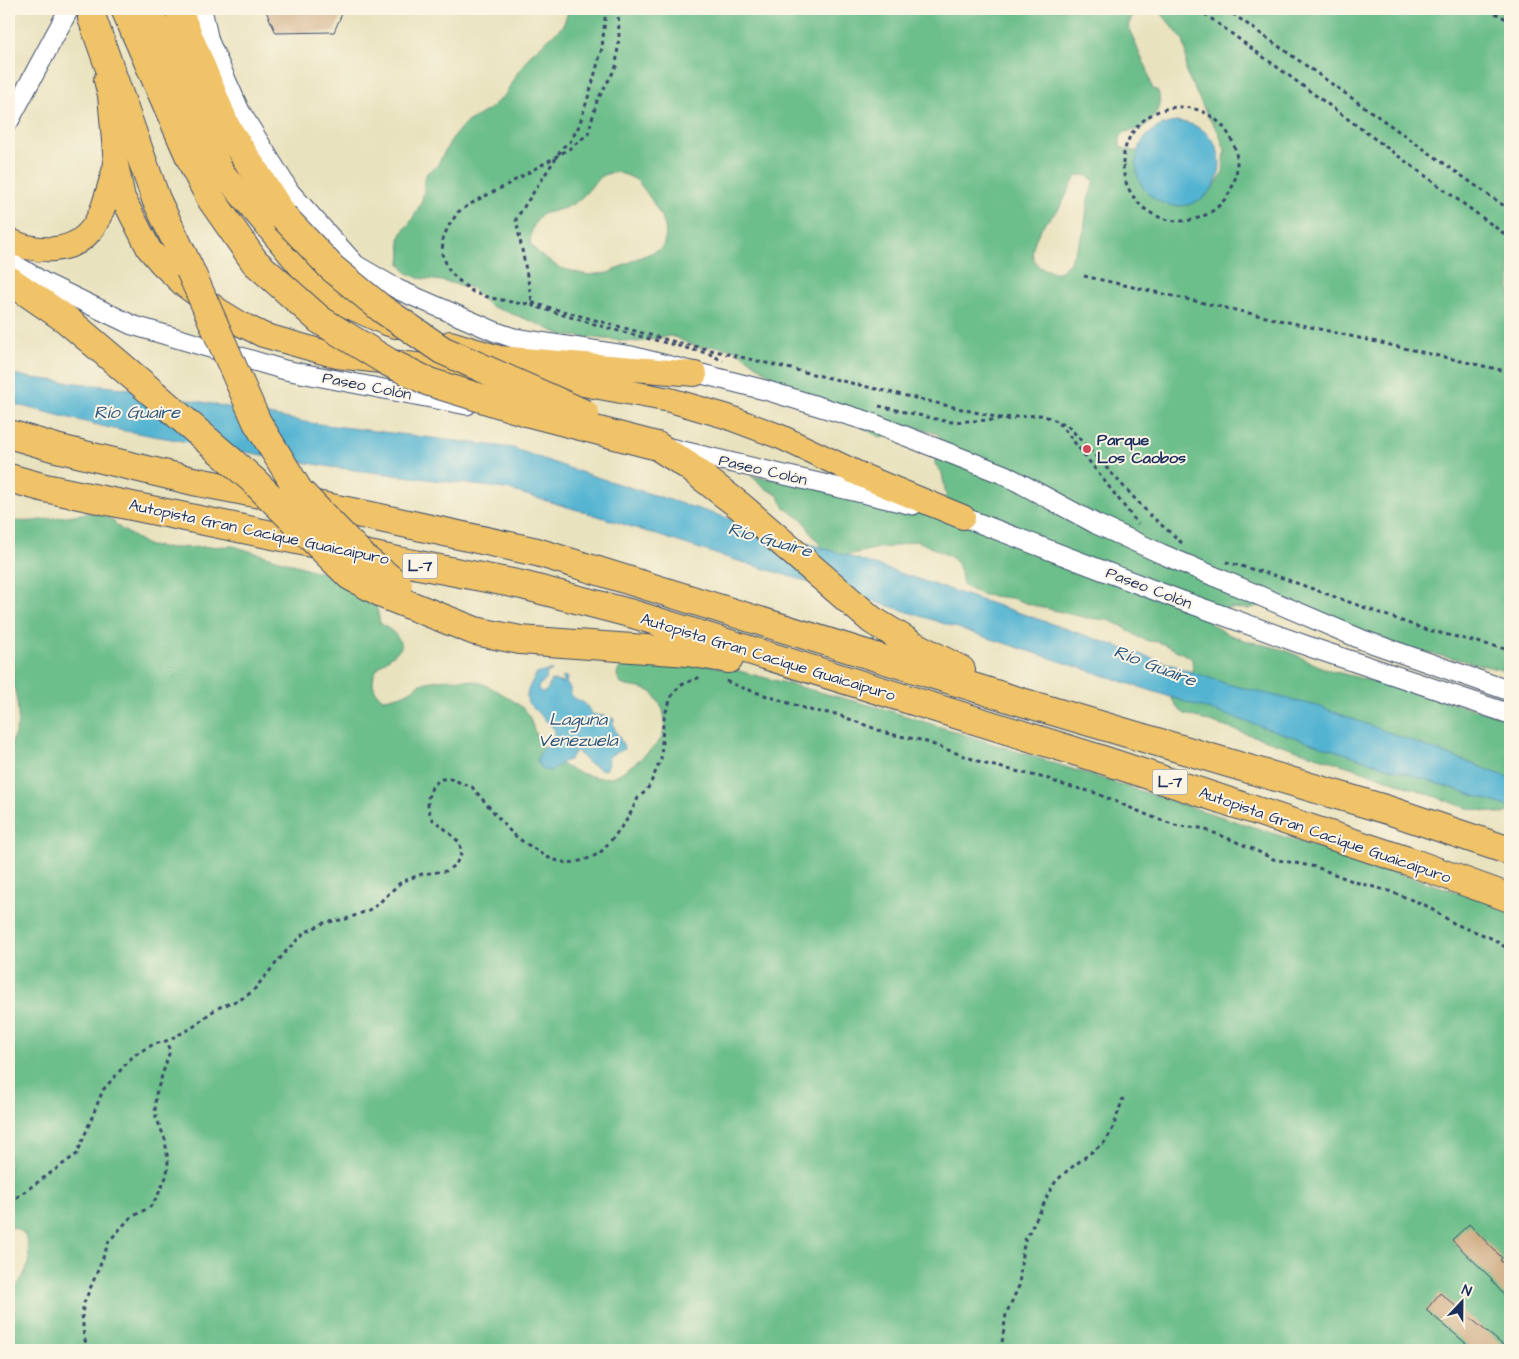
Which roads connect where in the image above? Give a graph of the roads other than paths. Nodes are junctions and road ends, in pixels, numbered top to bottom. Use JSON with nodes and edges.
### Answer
{"nodes":[{"id":1,"x":125,"y":9,"type":"edge"},
{"id":2,"x":150,"y":9,"type":"edge"},
{"id":3,"x":180,"y":9,"type":"edge"},
{"id":4,"x":202,"y":9,"type":"edge"},
{"id":5,"x":81,"y":14,"type":"edge"},
{"id":6,"x":9,"y":121,"type":"edge"},
{"id":7,"x":116,"y":164,"type":"junction"},
{"id":8,"x":9,"y":240,"type":"edge"},
{"id":9,"x":9,"y":261,"type":"edge"},
{"id":10,"x":9,"y":280,"type":"edge"},
{"id":11,"x":695,"y":374,"type":"junction"},
{"id":12,"x":9,"y":434,"type":"edge"},
{"id":13,"x":657,"y":446,"type":"junction"},
{"id":14,"x":9,"y":478,"type":"edge"},
{"id":15,"x":963,"y":517,"type":"junction"},
{"id":16,"x":392,"y":590,"type":"junction"},
{"id":17,"x":826,"y":675,"type":"junction"},
{"id":18,"x":1510,"y":691,"type":"edge"},
{"id":19,"x":1015,"y":700,"type":"junction"},
{"id":20,"x":1510,"y":714,"type":"edge"},
{"id":21,"x":1510,"y":851,"type":"edge"},
{"id":22,"x":1510,"y":898,"type":"edge"}],
"edges":[{"from":1,"to":13,"type":"highway","bridge":true},
{"from":2,"to":11,"type":"main road"},
{"from":3,"to":13,"type":"highway","bridge":true},
{"from":4,"to":11,"type":"street"},
{"from":5,"to":6,"type":"street"},
{"from":5,"to":7,"type":"main road"},
{"from":5,"to":16,"type":"highway","bridge":true},
{"from":7,"to":8,"type":"main road"},
{"from":7,"to":15,"type":"main road"},
{"from":9,"to":15,"type":"street","name":"Paseo Colón"},
{"from":10,"to":16,"type":"highway","bridge":true},
{"from":11,"to":18,"type":"street"},
{"from":12,"to":19,"type":"highway","name":"Autopista Gran Cacique Guaicaipuro","number":"L-7"},
{"from":13,"to":19,"type":"highway"},
{"from":14,"to":17,"type":"highway","name":"Autopista Gran Cacique Guaicaipuro","number":"L-7"},
{"from":15,"to":20,"type":"street","name":"Paseo Colón"},
{"from":16,"to":17,"type":"highway"},
{"from":17,"to":22,"type":"highway","name":"Autopista Gran Cacique Guaicaipuro","number":"L-7"},
{"from":19,"to":21,"type":"highway","name":"Autopista Gran Cacique Guaicaipuro","number":"L-7"}]}
